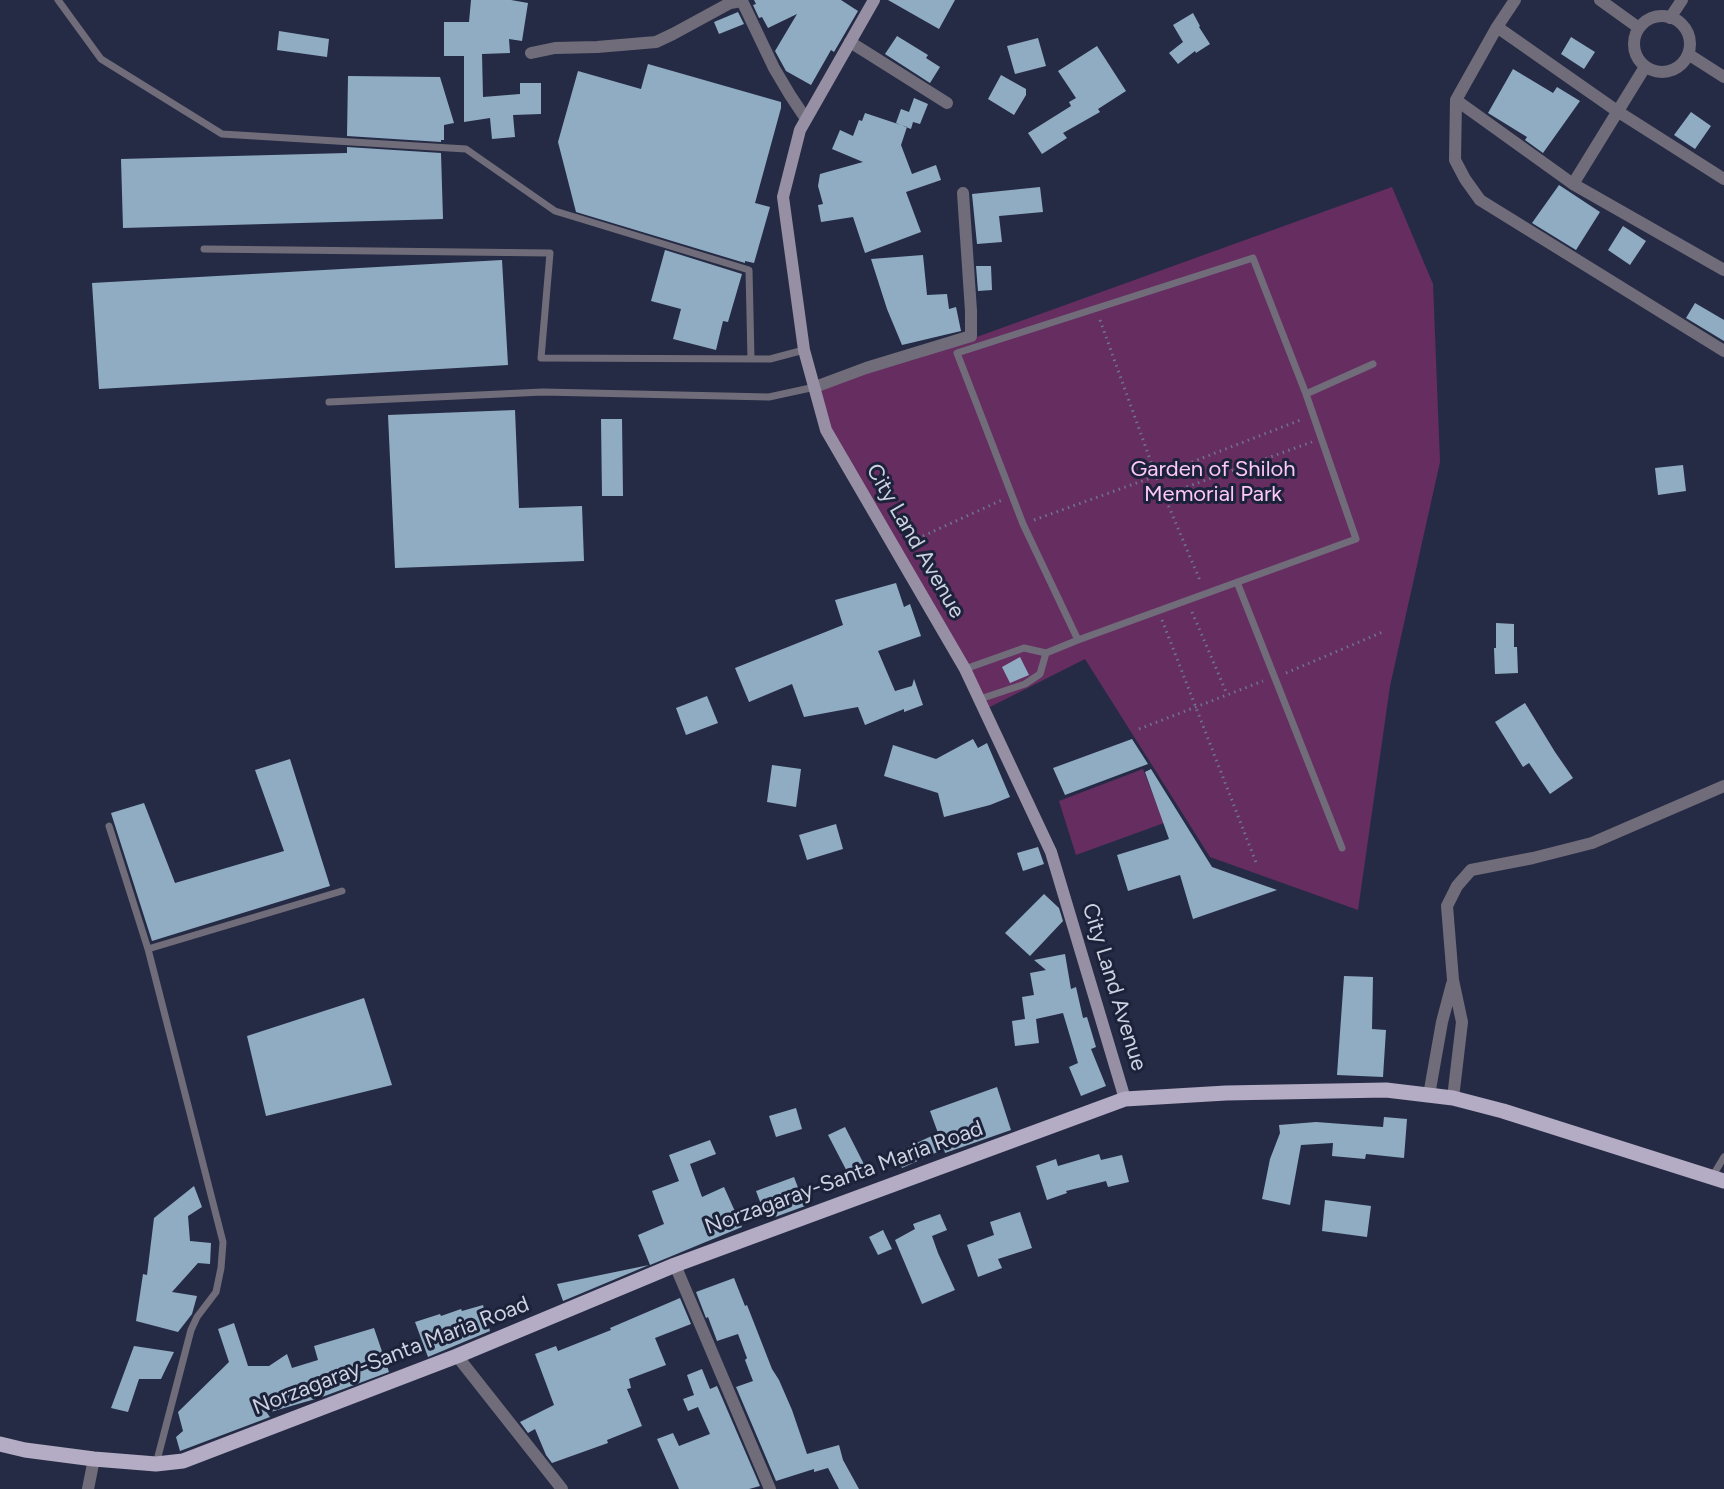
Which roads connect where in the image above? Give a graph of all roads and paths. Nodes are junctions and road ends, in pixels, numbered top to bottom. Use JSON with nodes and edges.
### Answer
{"nodes":[{"id":1,"x":58,"y":0,"type":"edge"},
{"id":2,"x":874,"y":0,"type":"edge"},
{"id":3,"x":1515,"y":0,"type":"edge"},
{"id":4,"x":1600,"y":0,"type":"edge"},
{"id":5,"x":1682,"y":0,"type":"edge"},
{"id":6,"x":1670,"y":18,"type":"junction"},
{"id":7,"x":1497,"y":27,"type":"junction"},
{"id":8,"x":1639,"y":28,"type":"junction"},
{"id":9,"x":850,"y":42,"type":"junction"},
{"id":10,"x":531,"y":53,"type":"dead end"},
{"id":11,"x":1688,"y":54,"type":"junction"},
{"id":12,"x":1645,"y":67,"type":"junction"},
{"id":13,"x":1724,"y":77,"type":"edge"},
{"id":14,"x":1456,"y":100,"type":"junction"},
{"id":15,"x":947,"y":103,"type":"dead end"},
{"id":16,"x":1617,"y":111,"type":"junction"},
{"id":17,"x":806,"y":119,"type":"junction"},
{"id":18,"x":1724,"y":179,"type":"edge"},
{"id":19,"x":1573,"y":184,"type":"junction"},
{"id":20,"x":963,"y":194,"type":"dead end"},
{"id":21,"x":204,"y":249,"type":"dead end"},
{"id":22,"x":1724,"y":270,"type":"edge"},
{"id":23,"x":1096,"y":310,"type":"junction"},
{"id":24,"x":804,"y":350,"type":"junction"},
{"id":25,"x":1724,"y":351,"type":"edge"},
{"id":26,"x":752,"y":359,"type":"junction"},
{"id":27,"x":1373,"y":364,"type":"dead end"},
{"id":28,"x":815,"y":387,"type":"junction"},
{"id":29,"x":1306,"y":394,"type":"junction"},
{"id":30,"x":329,"y":402,"type":"dead end"},
{"id":31,"x":1313,"y":415,"type":"junction"},
{"id":32,"x":1321,"y":439,"type":"junction"},
{"id":33,"x":1156,"y":476,"type":"junction"},
{"id":34,"x":1012,"y":495,"type":"junction"},
{"id":35,"x":1164,"y":495,"type":"junction"},
{"id":36,"x":1023,"y":524,"type":"junction"},
{"id":37,"x":923,"y":536,"type":"dead end"},
{"id":38,"x":1237,"y":582,"type":"junction"},
{"id":39,"x":1204,"y":592,"type":"junction"},
{"id":40,"x":1187,"y":599,"type":"junction"},
{"id":41,"x":1158,"y":610,"type":"junction"},
{"id":42,"x":1385,"y":632,"type":"dead end"},
{"id":43,"x":1078,"y":640,"type":"junction"},
{"id":44,"x":1046,"y":653,"type":"junction"},
{"id":45,"x":965,"y":669,"type":"junction"},
{"id":46,"x":1275,"y":677,"type":"junction"},
{"id":47,"x":1227,"y":695,"type":"junction"},
{"id":48,"x":980,"y":699,"type":"junction"},
{"id":49,"x":1196,"y":706,"type":"junction"},
{"id":50,"x":1139,"y":729,"type":"dead end"},
{"id":51,"x":1724,"y":786,"type":"edge"},
{"id":52,"x":109,"y":826,"type":"dead end"},
{"id":53,"x":1342,"y":848,"type":"dead end"},
{"id":54,"x":1257,"y":865,"type":"dead end"},
{"id":55,"x":342,"y":891,"type":"dead end"},
{"id":56,"x":148,"y":949,"type":"junction"},
{"id":57,"x":1453,"y":980,"type":"junction"},
{"id":58,"x":1429,"y":1095,"type":"junction"},
{"id":59,"x":1453,"y":1098,"type":"junction"},
{"id":60,"x":1125,"y":1099,"type":"junction"},
{"id":61,"x":1724,"y":1157,"type":"edge"},
{"id":62,"x":1718,"y":1179,"type":"edge"},
{"id":63,"x":675,"y":1266,"type":"junction"},
{"id":64,"x":457,"y":1356,"type":"junction"},
{"id":65,"x":0,"y":1444,"type":"edge"},
{"id":66,"x":94,"y":1459,"type":"junction"},
{"id":67,"x":156,"y":1464,"type":"junction"},
{"id":68,"x":88,"y":1489,"type":"edge"},
{"id":69,"x":562,"y":1489,"type":"edge"},
{"id":70,"x":770,"y":1489,"type":"edge"}],
"edges":[{"from":1,"to":26,"type":"lane"},
{"from":2,"to":9,"type":"street","name":"City Land Avenue"},
{"from":3,"to":7,"type":"street"},
{"from":4,"to":8,"type":"street"},
{"from":5,"to":6,"type":"street"},
{"from":6,"to":8,"type":"street"},
{"from":6,"to":11,"type":"street"},
{"from":7,"to":14,"type":"street"},
{"from":7,"to":16,"type":"street"},
{"from":8,"to":12,"type":"street"},
{"from":9,"to":15,"type":"street"},
{"from":9,"to":17,"type":"street","name":"City Land Avenue"},
{"from":10,"to":17,"type":"street"},
{"from":11,"to":12,"type":"street"},
{"from":11,"to":13,"type":"street"},
{"from":12,"to":16,"type":"street"},
{"from":14,"to":19,"type":"street"},
{"from":14,"to":25,"type":"street"},
{"from":16,"to":18,"type":"street"},
{"from":16,"to":19,"type":"street"},
{"from":17,"to":24,"type":"street","name":"City Land Avenue"},
{"from":19,"to":22,"type":"street"},
{"from":20,"to":28,"type":"street"},
{"from":21,"to":26,"type":"lane"},
{"from":23,"to":29,"type":"lane"},
{"from":23,"to":33,"type":"path"},
{"from":23,"to":34,"type":"lane"},
{"from":24,"to":26,"type":"lane"},
{"from":24,"to":28,"type":"street","name":"City Land Avenue"},
{"from":27,"to":29,"type":"lane"},
{"from":28,"to":30,"type":"lane"},
{"from":28,"to":45,"type":"street","name":"City Land Avenue"},
{"from":29,"to":31,"type":"lane"},
{"from":31,"to":32,"type":"lane"},
{"from":31,"to":33,"type":"path"},
{"from":32,"to":35,"type":"path"},
{"from":32,"to":38,"type":"lane"},
{"from":33,"to":35,"type":"path"},
{"from":33,"to":36,"type":"path"},
{"from":34,"to":36,"type":"lane"},
{"from":34,"to":37,"type":"path"},
{"from":35,"to":39,"type":"path"},
{"from":36,"to":43,"type":"lane"},
{"from":38,"to":39,"type":"lane"},
{"from":38,"to":46,"type":"lane"},
{"from":39,"to":40,"type":"lane"},
{"from":40,"to":41,"type":"lane"},
{"from":40,"to":47,"type":"path"},
{"from":41,"to":43,"type":"lane"},
{"from":41,"to":49,"type":"path"},
{"from":42,"to":46,"type":"path"},
{"from":43,"to":44,"type":"lane"},
{"from":44,"to":45,"type":"lane"},
{"from":44,"to":48,"type":"lane"},
{"from":45,"to":48,"type":"street","name":"City Land Avenue"},
{"from":46,"to":47,"type":"path"},
{"from":46,"to":53,"type":"lane"},
{"from":47,"to":49,"type":"path"},
{"from":48,"to":60,"type":"street","name":"City Land Avenue"},
{"from":49,"to":50,"type":"path"},
{"from":49,"to":54,"type":"path"},
{"from":51,"to":57,"type":"street"},
{"from":52,"to":56,"type":"lane"},
{"from":55,"to":56,"type":"lane"},
{"from":56,"to":67,"type":"lane"},
{"from":57,"to":58,"type":"street"},
{"from":57,"to":59,"type":"street"},
{"from":58,"to":59,"type":"main road","name":"Norzagaray-Santa Maria Road"},
{"from":58,"to":60,"type":"main road","name":"Norzagaray-Santa Maria Road"},
{"from":59,"to":62,"type":"main road","name":"Norzagaray-Santa Maria Road"},
{"from":60,"to":63,"type":"main road","name":"Norzagaray-Santa Maria Road"},
{"from":61,"to":62,"type":"lane"},
{"from":63,"to":64,"type":"main road","name":"Norzagaray-Santa Maria Road"},
{"from":63,"to":70,"type":"street"},
{"from":64,"to":67,"type":"main road","name":"Norzagaray-Santa Maria Road"},
{"from":64,"to":69,"type":"street"},
{"from":65,"to":66,"type":"main road","name":"Norzagaray-Santa Maria Road"},
{"from":66,"to":67,"type":"main road","name":"Norzagaray-Santa Maria Road"},
{"from":66,"to":68,"type":"street"}]}
